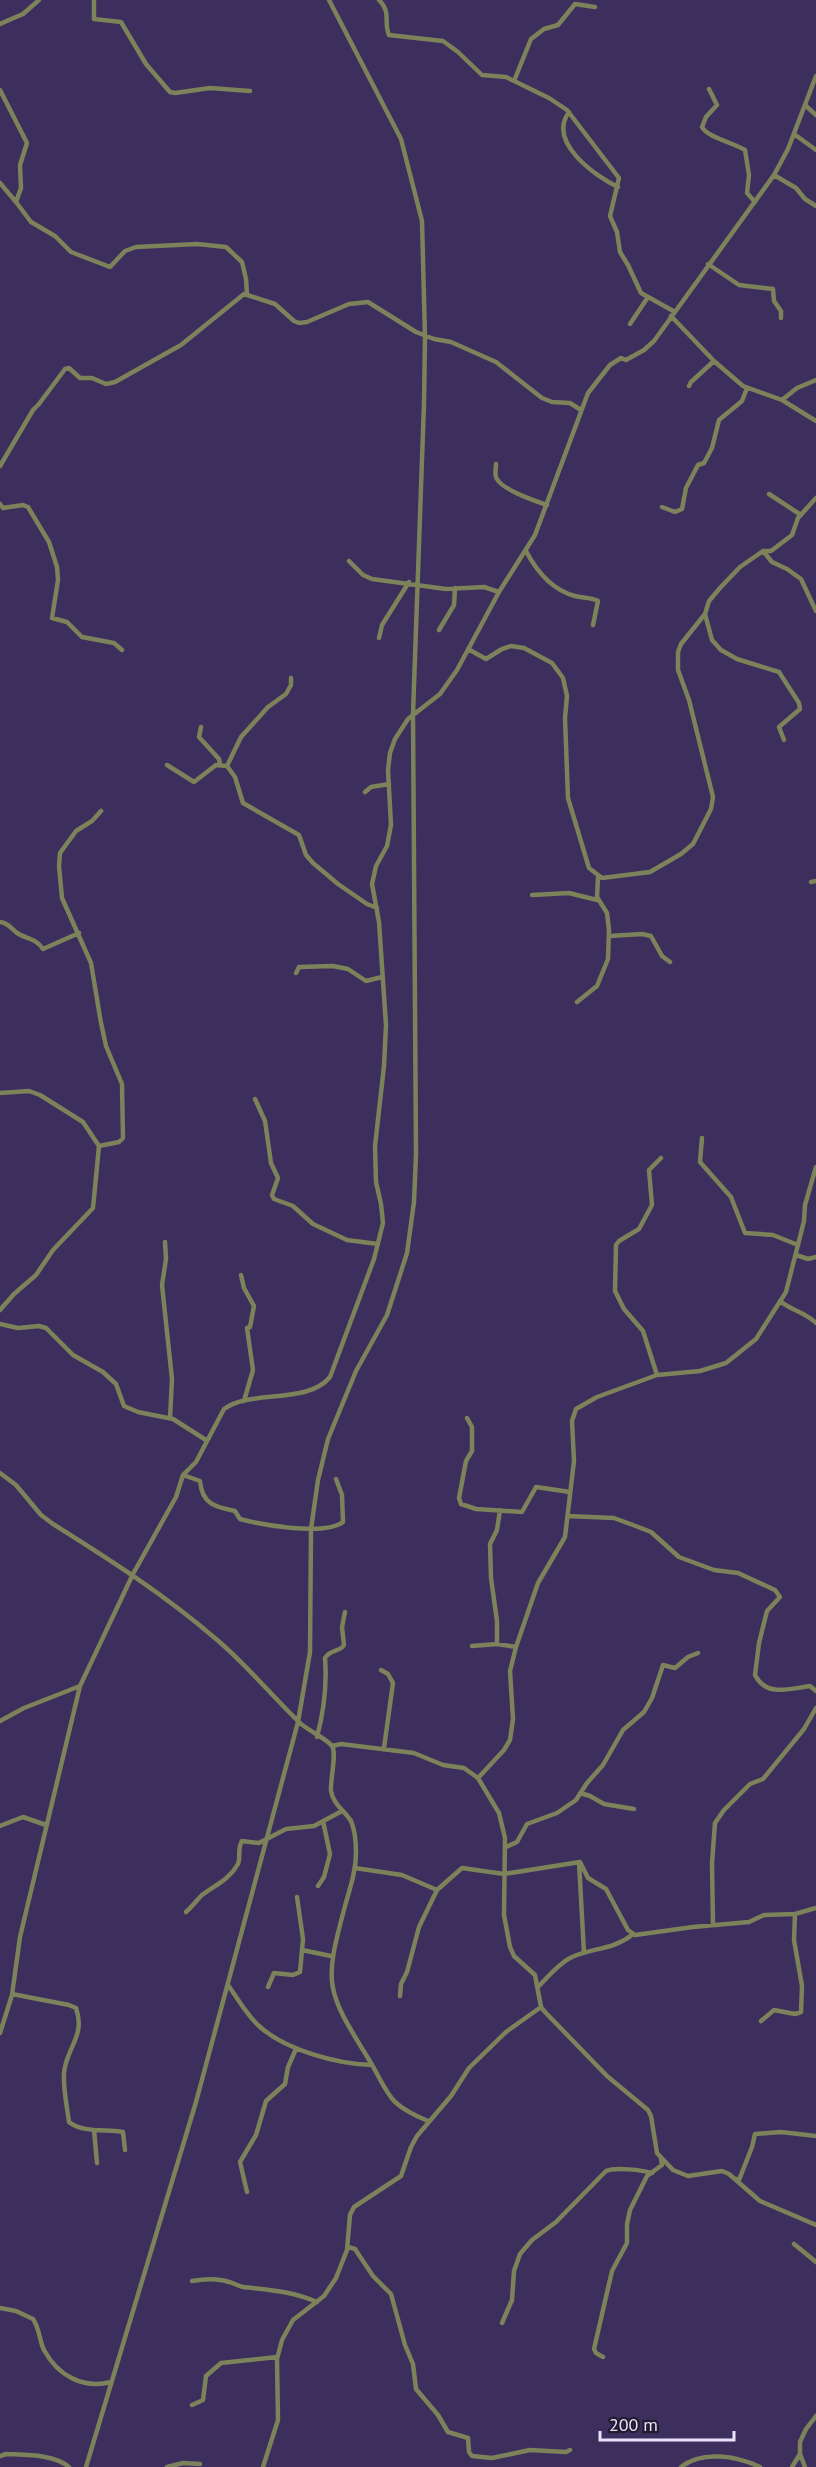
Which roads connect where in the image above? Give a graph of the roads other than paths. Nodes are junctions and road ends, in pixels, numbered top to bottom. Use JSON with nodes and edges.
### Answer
{"nodes":[{"id":1,"x":39,"y":0,"type":"edge"},
{"id":2,"x":94,"y":0,"type":"edge"},
{"id":3,"x":329,"y":0,"type":"edge"},
{"id":4,"x":379,"y":0,"type":"edge"},
{"id":5,"x":595,"y":7,"type":"dead end"},
{"id":6,"x":0,"y":24,"type":"edge"},
{"id":7,"x":816,"y":76,"type":"edge"},
{"id":8,"x":514,"y":81,"type":"junction"},
{"id":9,"x":709,"y":89,"type":"dead end"},
{"id":10,"x":0,"y":90,"type":"edge"},
{"id":11,"x":250,"y":91,"type":"dead end"},
{"id":12,"x":805,"y":105,"type":"junction"},
{"id":13,"x":569,"y":112,"type":"junction"},
{"id":14,"x":816,"y":115,"type":"edge"},
{"id":15,"x":794,"y":134,"type":"junction"},
{"id":16,"x":816,"y":150,"type":"edge"},
{"id":17,"x":774,"y":175,"type":"junction"},
{"id":18,"x":0,"y":183,"type":"edge"},
{"id":19,"x":618,"y":187,"type":"junction"},
{"id":20,"x":16,"y":202,"type":"junction"},
{"id":21,"x":755,"y":202,"type":"junction"},
{"id":22,"x":816,"y":206,"type":"edge"},
{"id":23,"x":708,"y":264,"type":"junction"},
{"id":24,"x":247,"y":294,"type":"junction"},
{"id":25,"x":648,"y":297,"type":"junction"},
{"id":26,"x":673,"y":314,"type":"junction"},
{"id":27,"x":781,"y":318,"type":"dead end"},
{"id":28,"x":630,"y":324,"type":"dead end"},
{"id":29,"x":425,"y":336,"type":"junction"},
{"id":30,"x":714,"y":361,"type":"junction"},
{"id":31,"x":816,"y":380,"type":"edge"},
{"id":32,"x":689,"y":386,"type":"dead end"},
{"id":33,"x":747,"y":388,"type":"junction"},
{"id":34,"x":782,"y":400,"type":"junction"},
{"id":35,"x":581,"y":410,"type":"junction"},
{"id":36,"x":816,"y":421,"type":"edge"},
{"id":37,"x":496,"y":464,"type":"dead end"},
{"id":38,"x":0,"y":466,"type":"edge"},
{"id":39,"x":769,"y":494,"type":"dead end"},
{"id":40,"x":816,"y":498,"type":"edge"},
{"id":41,"x":0,"y":504,"type":"edge"},
{"id":42,"x":547,"y":505,"type":"junction"},
{"id":43,"x":662,"y":507,"type":"dead end"},
{"id":44,"x":801,"y":515,"type":"junction"},
{"id":45,"x":526,"y":551,"type":"junction"},
{"id":46,"x":763,"y":551,"type":"junction"},
{"id":47,"x":349,"y":561,"type":"dead end"},
{"id":48,"x":409,"y":582,"type":"junction"},
{"id":49,"x":417,"y":583,"type":"junction"},
{"id":50,"x":455,"y":588,"type":"junction"},
{"id":51,"x":499,"y":592,"type":"junction"},
{"id":52,"x":816,"y":611,"type":"edge"},
{"id":53,"x":705,"y":614,"type":"junction"},
{"id":54,"x":593,"y":625,"type":"dead end"},
{"id":55,"x":439,"y":630,"type":"dead end"},
{"id":56,"x":379,"y":638,"type":"dead end"},
{"id":57,"x":468,"y":649,"type":"junction"},
{"id":58,"x":122,"y":650,"type":"dead end"},
{"id":59,"x":291,"y":678,"type":"dead end"},
{"id":60,"x":413,"y":714,"type":"junction"},
{"id":61,"x":201,"y":727,"type":"dead end"},
{"id":62,"x":784,"y":740,"type":"dead end"},
{"id":63,"x":220,"y":764,"type":"junction"},
{"id":64,"x":167,"y":765,"type":"dead end"},
{"id":65,"x":227,"y":766,"type":"junction"},
{"id":66,"x":389,"y":784,"type":"junction"},
{"id":67,"x":365,"y":792,"type":"dead end"},
{"id":68,"x":101,"y":811,"type":"dead end"},
{"id":69,"x":598,"y":877,"type":"junction"},
{"id":70,"x":532,"y":895,"type":"dead end"},
{"id":71,"x":597,"y":900,"type":"junction"},
{"id":72,"x":377,"y":908,"type":"junction"},
{"id":73,"x":0,"y":921,"type":"edge"},
{"id":74,"x":79,"y":933,"type":"junction"},
{"id":75,"x":610,"y":936,"type":"junction"},
{"id":76,"x":670,"y":962,"type":"dead end"},
{"id":77,"x":296,"y":973,"type":"dead end"},
{"id":78,"x":382,"y":977,"type":"junction"},
{"id":79,"x":577,"y":1002,"type":"dead end"},
{"id":80,"x":0,"y":1093,"type":"edge"},
{"id":81,"x":255,"y":1099,"type":"dead end"},
{"id":82,"x":702,"y":1138,"type":"dead end"},
{"id":83,"x":99,"y":1146,"type":"junction"},
{"id":84,"x":661,"y":1158,"type":"dead end"},
{"id":85,"x":816,"y":1167,"type":"edge"},
{"id":86,"x":165,"y":1242,"type":"dead end"},
{"id":87,"x":378,"y":1244,"type":"junction"},
{"id":88,"x":798,"y":1245,"type":"junction"},
{"id":89,"x":796,"y":1255,"type":"junction"},
{"id":90,"x":816,"y":1257,"type":"edge"},
{"id":91,"x":241,"y":1275,"type":"dead end"},
{"id":92,"x":780,"y":1301,"type":"junction"},
{"id":93,"x":0,"y":1310,"type":"edge"},
{"id":94,"x":816,"y":1323,"type":"edge"},
{"id":95,"x":0,"y":1324,"type":"edge"},
{"id":96,"x":657,"y":1375,"type":"junction"},
{"id":97,"x":244,"y":1401,"type":"junction"},
{"id":98,"x":170,"y":1418,"type":"junction"},
{"id":99,"x":467,"y":1418,"type":"dead end"},
{"id":100,"x":206,"y":1440,"type":"junction"},
{"id":101,"x":0,"y":1473,"type":"edge"},
{"id":102,"x":183,"y":1475,"type":"junction"},
{"id":103,"x":336,"y":1479,"type":"dead end"},
{"id":104,"x":570,"y":1492,"type":"junction"},
{"id":105,"x":500,"y":1510,"type":"junction"},
{"id":106,"x":568,"y":1516,"type":"junction"},
{"id":107,"x":311,"y":1529,"type":"junction"},
{"id":108,"x":133,"y":1574,"type":"junction"},
{"id":109,"x":345,"y":1612,"type":"dead end"},
{"id":110,"x":497,"y":1644,"type":"junction"},
{"id":111,"x":472,"y":1646,"type":"dead end"},
{"id":112,"x":516,"y":1647,"type":"junction"},
{"id":113,"x":698,"y":1653,"type":"dead end"},
{"id":114,"x":381,"y":1670,"type":"dead end"},
{"id":115,"x":80,"y":1686,"type":"junction"},
{"id":116,"x":816,"y":1691,"type":"edge"},
{"id":117,"x":816,"y":1708,"type":"edge"},
{"id":118,"x":0,"y":1720,"type":"edge"},
{"id":119,"x":298,"y":1722,"type":"junction"},
{"id":120,"x":317,"y":1737,"type":"junction"},
{"id":121,"x":332,"y":1746,"type":"junction"},
{"id":122,"x":384,"y":1748,"type":"junction"},
{"id":123,"x":478,"y":1778,"type":"junction"},
{"id":124,"x":580,"y":1793,"type":"junction"},
{"id":125,"x":634,"y":1809,"type":"dead end"},
{"id":126,"x":342,"y":1811,"type":"junction"},
{"id":127,"x":323,"y":1821,"type":"junction"},
{"id":128,"x":46,"y":1825,"type":"junction"},
{"id":129,"x":0,"y":1826,"type":"edge"},
{"id":130,"x":267,"y":1839,"type":"junction"},
{"id":131,"x":506,"y":1847,"type":"junction"},
{"id":132,"x":579,"y":1862,"type":"junction"},
{"id":133,"x":355,"y":1868,"type":"junction"},
{"id":134,"x":504,"y":1874,"type":"junction"},
{"id":135,"x":318,"y":1886,"type":"dead end"},
{"id":136,"x":436,"y":1890,"type":"junction"},
{"id":137,"x":297,"y":1897,"type":"dead end"},
{"id":138,"x":816,"y":1908,"type":"edge"},
{"id":139,"x":186,"y":1912,"type":"dead end"},
{"id":140,"x":795,"y":1914,"type":"junction"},
{"id":141,"x":713,"y":1925,"type":"junction"},
{"id":142,"x":632,"y":1935,"type":"junction"},
{"id":143,"x":302,"y":1950,"type":"junction"},
{"id":144,"x":584,"y":1953,"type":"junction"},
{"id":145,"x":332,"y":1956,"type":"junction"},
{"id":146,"x":228,"y":1985,"type":"junction"},
{"id":147,"x":268,"y":1987,"type":"dead end"},
{"id":148,"x":538,"y":1987,"type":"junction"},
{"id":149,"x":12,"y":1994,"type":"junction"},
{"id":150,"x":400,"y":1996,"type":"dead end"},
{"id":151,"x":541,"y":2007,"type":"junction"},
{"id":152,"x":761,"y":2020,"type":"dead end"},
{"id":153,"x":0,"y":2033,"type":"edge"},
{"id":154,"x":296,"y":2049,"type":"junction"},
{"id":155,"x":372,"y":2065,"type":"junction"},
{"id":156,"x":428,"y":2121,"type":"junction"},
{"id":157,"x":94,"y":2130,"type":"junction"},
{"id":158,"x":816,"y":2136,"type":"edge"},
{"id":159,"x":125,"y":2150,"type":"dead end"},
{"id":160,"x":660,"y":2158,"type":"junction"},
{"id":161,"x":97,"y":2163,"type":"dead end"},
{"id":162,"x":652,"y":2173,"type":"junction"},
{"id":163,"x":734,"y":2177,"type":"junction"},
{"id":164,"x":247,"y":2192,"type":"dead end"},
{"id":165,"x":816,"y":2225,"type":"edge"},
{"id":166,"x":794,"y":2244,"type":"dead end"},
{"id":167,"x":348,"y":2247,"type":"junction"},
{"id":168,"x":816,"y":2262,"type":"edge"},
{"id":169,"x":192,"y":2281,"type":"dead end"},
{"id":170,"x":317,"y":2302,"type":"junction"},
{"id":171,"x":0,"y":2308,"type":"edge"},
{"id":172,"x":502,"y":2323,"type":"dead end"},
{"id":173,"x":278,"y":2357,"type":"junction"},
{"id":174,"x":603,"y":2357,"type":"dead end"},
{"id":175,"x":111,"y":2382,"type":"junction"},
{"id":176,"x":192,"y":2405,"type":"dead end"},
{"id":177,"x":816,"y":2416,"type":"edge"},
{"id":178,"x":570,"y":2450,"type":"dead end"},
{"id":179,"x":800,"y":2454,"type":"junction"},
{"id":180,"x":0,"y":2456,"type":"edge"},
{"id":181,"x":200,"y":2464,"type":"dead end"},
{"id":182,"x":69,"y":2467,"type":"edge"},
{"id":183,"x":86,"y":2467,"type":"edge"},
{"id":184,"x":167,"y":2467,"type":"edge"},
{"id":185,"x":263,"y":2467,"type":"edge"},
{"id":186,"x":681,"y":2467,"type":"edge"},
{"id":187,"x":760,"y":2467,"type":"edge"},
{"id":188,"x":792,"y":2467,"type":"edge"},
{"id":189,"x":805,"y":2467,"type":"edge"}],
"edges":[{"from":1,"to":6,"type":"street"},
{"from":2,"to":11,"type":"street"},
{"from":3,"to":29,"type":"street"},
{"from":4,"to":8,"type":"street"},
{"from":5,"to":8,"type":"street"},
{"from":7,"to":12,"type":"street"},
{"from":8,"to":13,"type":"street"},
{"from":9,"to":21,"type":"street"},
{"from":10,"to":20,"type":"street"},
{"from":12,"to":14,"type":"street"},
{"from":12,"to":15,"type":"street"},
{"from":13,"to":19,"type":"street"},
{"from":13,"to":19,"type":"street"},
{"from":15,"to":16,"type":"street"},
{"from":15,"to":17,"type":"street"},
{"from":17,"to":21,"type":"street"},
{"from":17,"to":22,"type":"street"},
{"from":18,"to":20,"type":"street"},
{"from":19,"to":25,"type":"street"},
{"from":20,"to":24,"type":"street"},
{"from":21,"to":23,"type":"street"},
{"from":23,"to":26,"type":"street"},
{"from":23,"to":27,"type":"street"},
{"from":24,"to":29,"type":"street"},
{"from":24,"to":38,"type":"street"},
{"from":25,"to":26,"type":"street"},
{"from":25,"to":28,"type":"street"},
{"from":26,"to":30,"type":"street"},
{"from":26,"to":35,"type":"street"},
{"from":29,"to":35,"type":"street"},
{"from":29,"to":49,"type":"street"},
{"from":30,"to":32,"type":"street"},
{"from":30,"to":33,"type":"street"},
{"from":31,"to":34,"type":"street"},
{"from":33,"to":34,"type":"street"},
{"from":33,"to":43,"type":"street"},
{"from":34,"to":36,"type":"street"},
{"from":35,"to":42,"type":"street"},
{"from":37,"to":42,"type":"street"},
{"from":39,"to":44,"type":"street"},
{"from":40,"to":44,"type":"street"},
{"from":41,"to":58,"type":"street"},
{"from":42,"to":45,"type":"street"},
{"from":44,"to":46,"type":"street"},
{"from":45,"to":51,"type":"street"},
{"from":45,"to":54,"type":"street"},
{"from":46,"to":52,"type":"street"},
{"from":46,"to":53,"type":"street"},
{"from":47,"to":48,"type":"street"},
{"from":48,"to":49,"type":"street"},
{"from":48,"to":56,"type":"street"},
{"from":49,"to":50,"type":"street"},
{"from":49,"to":60,"type":"street"},
{"from":50,"to":51,"type":"street"},
{"from":50,"to":55,"type":"street"},
{"from":51,"to":57,"type":"street"},
{"from":53,"to":62,"type":"street"},
{"from":53,"to":69,"type":"street"},
{"from":57,"to":60,"type":"street"},
{"from":57,"to":69,"type":"street"},
{"from":59,"to":65,"type":"street"},
{"from":60,"to":66,"type":"street"},
{"from":60,"to":107,"type":"street"},
{"from":61,"to":63,"type":"street"},
{"from":63,"to":64,"type":"street"},
{"from":63,"to":65,"type":"street"},
{"from":65,"to":72,"type":"street"},
{"from":66,"to":67,"type":"street"},
{"from":66,"to":72,"type":"street"},
{"from":68,"to":74,"type":"street"},
{"from":69,"to":71,"type":"street"},
{"from":70,"to":71,"type":"street"},
{"from":71,"to":75,"type":"street"},
{"from":72,"to":78,"type":"street"},
{"from":73,"to":74,"type":"street"},
{"from":74,"to":83,"type":"street"},
{"from":75,"to":76,"type":"street"},
{"from":75,"to":79,"type":"street"},
{"from":77,"to":78,"type":"street"},
{"from":78,"to":87,"type":"street"},
{"from":80,"to":83,"type":"street"},
{"from":81,"to":87,"type":"street"},
{"from":82,"to":88,"type":"street"},
{"from":83,"to":93,"type":"street"},
{"from":84,"to":96,"type":"street"},
{"from":85,"to":88,"type":"street"},
{"from":86,"to":98,"type":"street"},
{"from":87,"to":97,"type":"street"},
{"from":88,"to":89,"type":"street"},
{"from":89,"to":90,"type":"street"},
{"from":89,"to":92,"type":"street"},
{"from":91,"to":97,"type":"street"},
{"from":92,"to":94,"type":"street"},
{"from":92,"to":96,"type":"street"},
{"from":95,"to":98,"type":"street"},
{"from":96,"to":104,"type":"street"},
{"from":97,"to":100,"type":"street"},
{"from":98,"to":100,"type":"street"},
{"from":99,"to":105,"type":"street"},
{"from":100,"to":102,"type":"street"},
{"from":101,"to":108,"type":"street"},
{"from":102,"to":107,"type":"street"},
{"from":102,"to":108,"type":"street"},
{"from":103,"to":107,"type":"street"},
{"from":104,"to":105,"type":"street"},
{"from":104,"to":106,"type":"street"},
{"from":105,"to":110,"type":"street"},
{"from":106,"to":112,"type":"street"},
{"from":106,"to":116,"type":"street"},
{"from":107,"to":119,"type":"street"},
{"from":108,"to":115,"type":"street"},
{"from":108,"to":119,"type":"street"},
{"from":109,"to":120,"type":"street"},
{"from":110,"to":111,"type":"street"},
{"from":110,"to":112,"type":"street"},
{"from":112,"to":123,"type":"street"},
{"from":113,"to":124,"type":"street"},
{"from":114,"to":122,"type":"street"},
{"from":115,"to":118,"type":"street"},
{"from":115,"to":128,"type":"street"},
{"from":117,"to":141,"type":"street"},
{"from":119,"to":120,"type":"street"},
{"from":119,"to":130,"type":"street"},
{"from":120,"to":121,"type":"street"},
{"from":121,"to":122,"type":"street"},
{"from":121,"to":126,"type":"street"},
{"from":122,"to":123,"type":"street"},
{"from":123,"to":131,"type":"street"},
{"from":124,"to":125,"type":"street"},
{"from":124,"to":131,"type":"street"},
{"from":126,"to":127,"type":"street"},
{"from":126,"to":133,"type":"street"},
{"from":127,"to":130,"type":"street"},
{"from":127,"to":135,"type":"street"},
{"from":128,"to":129,"type":"street"},
{"from":128,"to":149,"type":"street"},
{"from":130,"to":139,"type":"street"},
{"from":130,"to":146,"type":"street"},
{"from":131,"to":134,"type":"street"},
{"from":132,"to":134,"type":"street"},
{"from":132,"to":142,"type":"street"},
{"from":132,"to":144,"type":"street"},
{"from":133,"to":136,"type":"street"},
{"from":133,"to":145,"type":"street"},
{"from":134,"to":136,"type":"street"},
{"from":134,"to":148,"type":"street"},
{"from":136,"to":150,"type":"street"},
{"from":137,"to":143,"type":"street"},
{"from":138,"to":140,"type":"street"},
{"from":140,"to":141,"type":"street"},
{"from":140,"to":152,"type":"street"},
{"from":141,"to":142,"type":"street"},
{"from":142,"to":144,"type":"street"},
{"from":143,"to":145,"type":"street"},
{"from":143,"to":147,"type":"street"},
{"from":144,"to":148,"type":"street"},
{"from":145,"to":155,"type":"street"},
{"from":146,"to":154,"type":"street"},
{"from":146,"to":175,"type":"street"},
{"from":148,"to":151,"type":"street"},
{"from":149,"to":153,"type":"street"},
{"from":149,"to":157,"type":"street"},
{"from":151,"to":156,"type":"street"},
{"from":151,"to":160,"type":"street"},
{"from":154,"to":155,"type":"street"},
{"from":154,"to":164,"type":"street"},
{"from":155,"to":156,"type":"street"},
{"from":156,"to":167,"type":"street"},
{"from":157,"to":159,"type":"street"},
{"from":157,"to":161,"type":"street"},
{"from":158,"to":163,"type":"street"},
{"from":160,"to":162,"type":"street"},
{"from":160,"to":163,"type":"street"},
{"from":162,"to":172,"type":"street"},
{"from":162,"to":174,"type":"street"},
{"from":163,"to":165,"type":"street"},
{"from":166,"to":168,"type":"street"},
{"from":167,"to":170,"type":"street"},
{"from":167,"to":178,"type":"street"},
{"from":169,"to":170,"type":"street"},
{"from":170,"to":173,"type":"street"},
{"from":171,"to":175,"type":"street"},
{"from":173,"to":176,"type":"street"},
{"from":173,"to":185,"type":"street"},
{"from":175,"to":183,"type":"street"},
{"from":177,"to":179,"type":"street"},
{"from":179,"to":188,"type":"street"},
{"from":179,"to":189,"type":"street"},
{"from":180,"to":182,"type":"street"},
{"from":181,"to":184,"type":"street"},
{"from":186,"to":187,"type":"street"}]}
